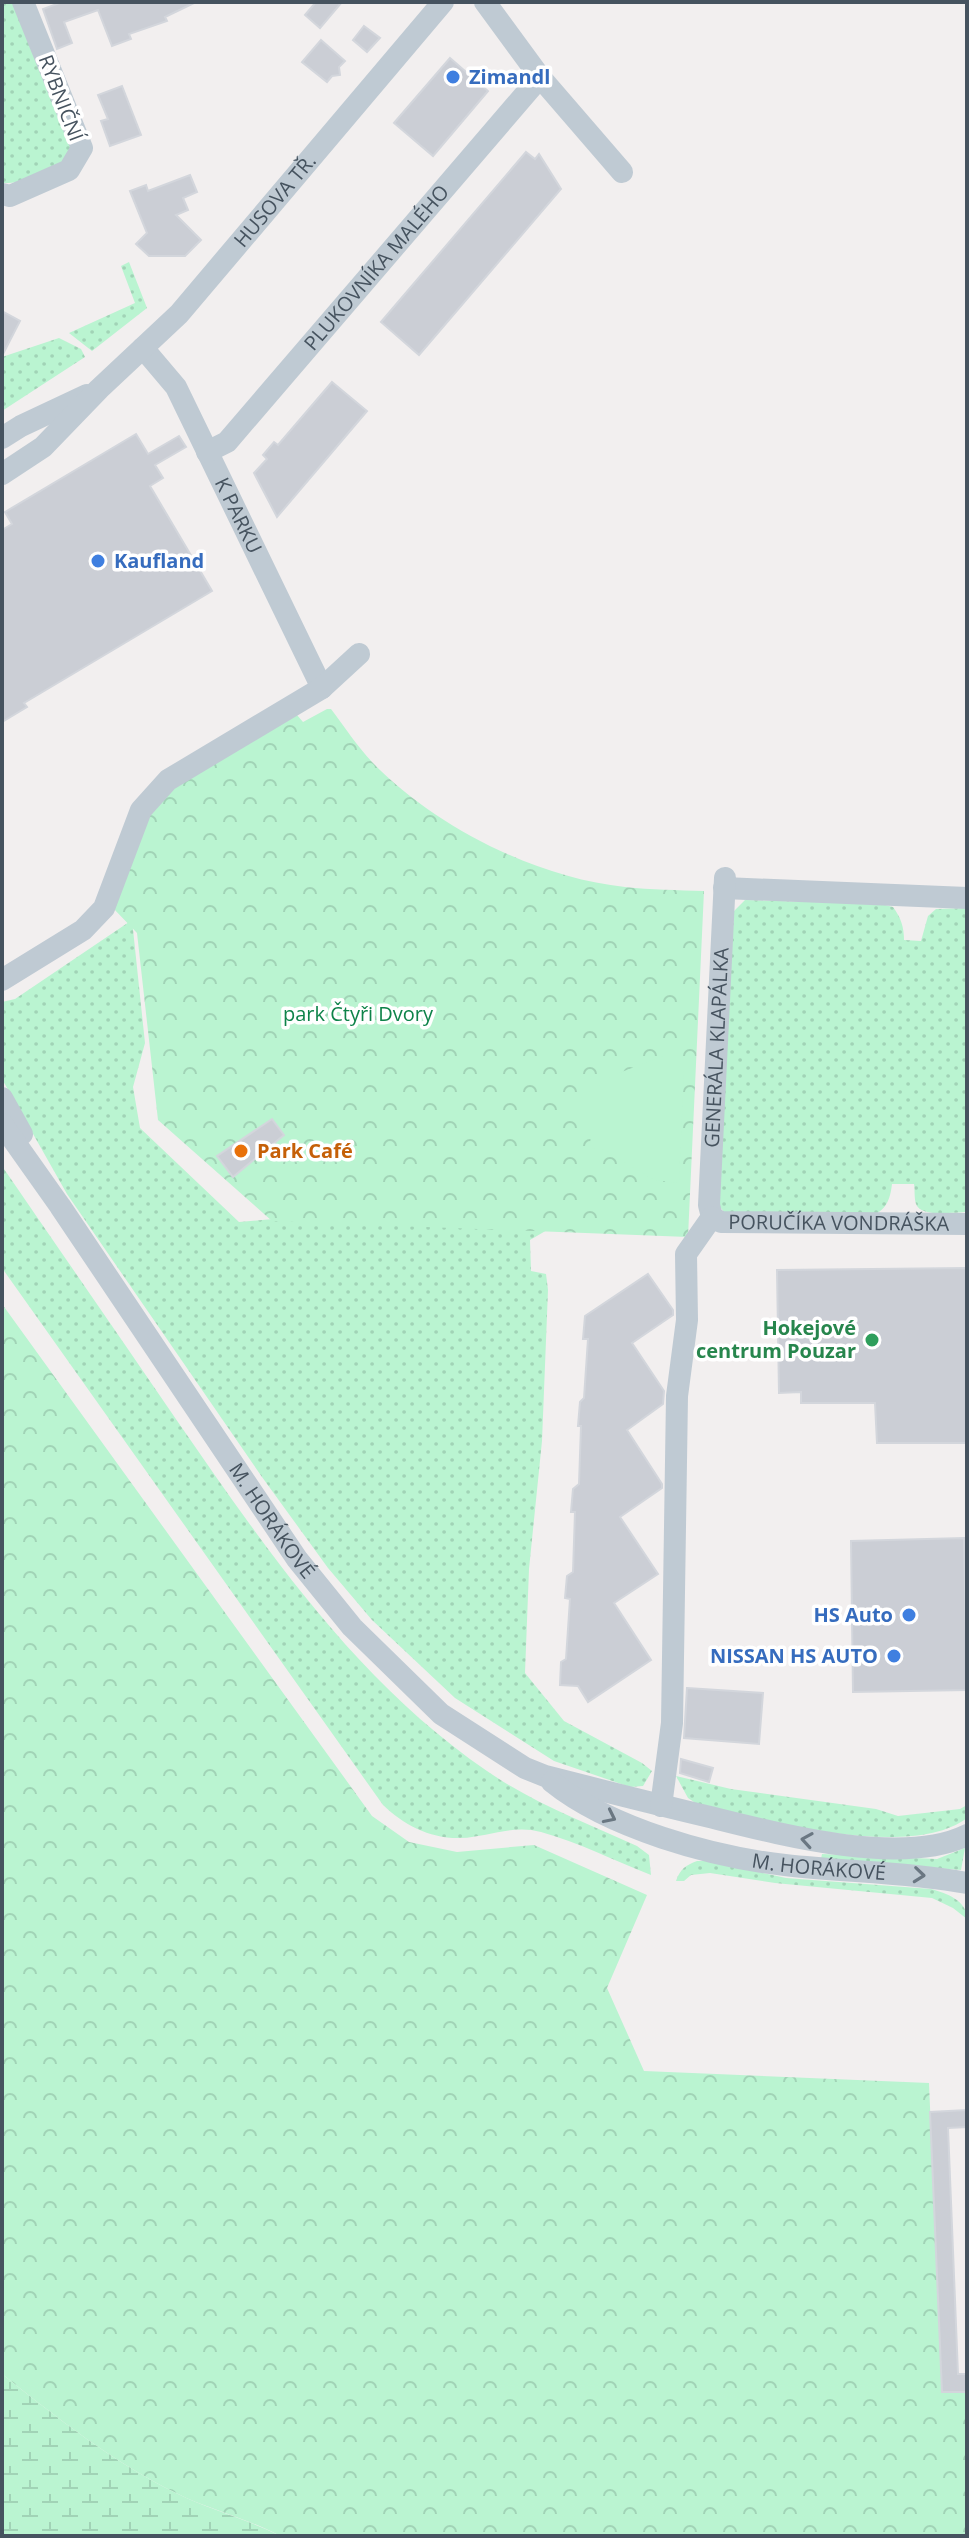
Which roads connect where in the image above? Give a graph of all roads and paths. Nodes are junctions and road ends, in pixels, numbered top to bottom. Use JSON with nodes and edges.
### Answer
{"nodes":[{"id":1,"x":23,"y":2,"type":"edge"},
{"id":2,"x":443,"y":2,"type":"edge"},
{"id":3,"x":485,"y":2,"type":"edge"},
{"id":4,"x":540,"y":77,"type":"junction"},
{"id":5,"x":622,"y":172,"type":"dead end"},
{"id":6,"x":2,"y":194,"type":"edge"},
{"id":7,"x":143,"y":348,"type":"junction"},
{"id":8,"x":99,"y":389,"type":"junction"},
{"id":9,"x":2,"y":438,"type":"edge"},
{"id":10,"x":207,"y":452,"type":"junction"},
{"id":11,"x":2,"y":474,"type":"edge"},
{"id":12,"x":359,"y":654,"type":"dead end"},
{"id":13,"x":322,"y":688,"type":"junction"},
{"id":14,"x":967,"y":898,"type":"edge"},
{"id":15,"x":2,"y":980,"type":"edge"},
{"id":16,"x":2,"y":1098,"type":"edge"},
{"id":17,"x":2,"y":1124,"type":"edge"},
{"id":18,"x":60,"y":1206,"type":"junction"},
{"id":19,"x":712,"y":1217,"type":"junction"},
{"id":20,"x":967,"y":1224,"type":"edge"},
{"id":21,"x":545,"y":1776,"type":"junction"},
{"id":22,"x":661,"y":1806,"type":"junction"},
{"id":23,"x":967,"y":1835,"type":"edge"},
{"id":24,"x":967,"y":1883,"type":"edge"}],
"edges":[{"from":1,"to":6,"type":"street","name":"RYBNIČNÍ"},
{"from":2,"to":7,"type":"street","name":"HUSOVA TŘ."},
{"from":3,"to":4,"type":"street"},
{"from":4,"to":5,"type":"street"},
{"from":4,"to":10,"type":"street","name":"PLUKOVNÍKA MALÉHO"},
{"from":7,"to":8,"type":"street","name":"HUSOVA TŘ."},
{"from":7,"to":10,"type":"street","name":"K PARKU"},
{"from":8,"to":9,"type":"street","name":"HUSOVA TŘ."},
{"from":8,"to":11,"type":"street","name":"HUSOVA TŘ."},
{"from":10,"to":13,"type":"street","name":"K PARKU"},
{"from":12,"to":13,"type":"street"},
{"from":13,"to":15,"type":"street"},
{"from":14,"to":19,"type":"street","name":"GENERÁLA KLAPÁLKA"},
{"from":16,"to":18,"type":"street","name":"M. HORÁKOVÉ"},
{"from":17,"to":18,"type":"street","name":"M. HORÁKOVÉ"},
{"from":18,"to":21,"type":"street","name":"M. HORÁKOVÉ"},
{"from":19,"to":20,"type":"street","name":"PORUČÍKA VONDRÁŠKA"},
{"from":19,"to":22,"type":"street"},
{"from":21,"to":22,"type":"street","name":"M. HORÁKOVÉ"},
{"from":21,"to":24,"type":"street","name":"M. HORÁKOVÉ","one_way":true},
{"from":23,"to":22,"type":"street","name":"M. HORÁKOVÉ","one_way":true}]}
